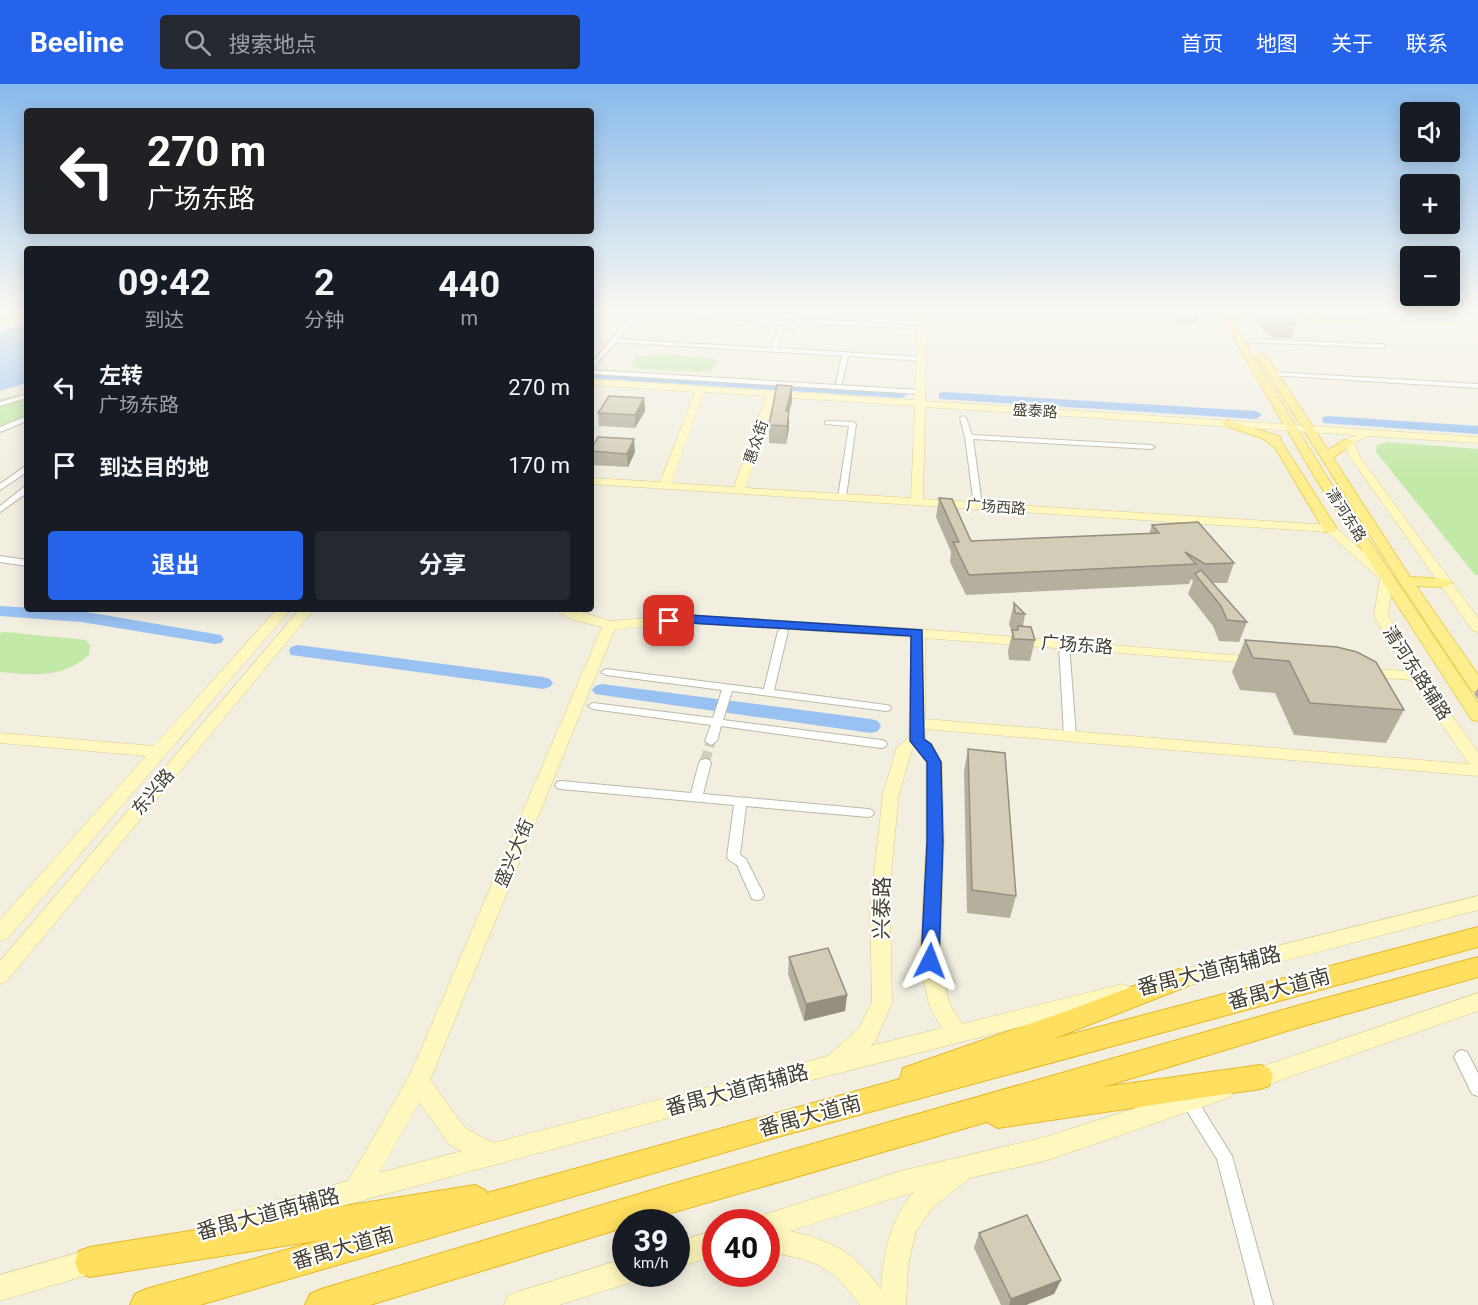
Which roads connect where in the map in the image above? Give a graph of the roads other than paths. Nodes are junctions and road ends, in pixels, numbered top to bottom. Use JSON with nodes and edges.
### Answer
{"nodes":[{"id":1,"x":842,"y":367,"type":"edge"},
{"id":2,"x":921,"y":367,"type":"edge"},
{"id":3,"x":1255,"y":367,"type":"edge"},
{"id":4,"x":1268,"y":367,"type":"edge"},
{"id":5,"x":594,"y":370,"type":"edge"},
{"id":6,"x":1272,"y":374,"type":"junction"},
{"id":7,"x":594,"y":382,"type":"edge"},
{"id":8,"x":839,"y":383,"type":"dead end"},
{"id":9,"x":1478,"y":386,"type":"edge"},
{"id":10,"x":701,"y":389,"type":"junction"},
{"id":11,"x":772,"y":394,"type":"junction"},
{"id":12,"x":24,"y":397,"type":"edge"},
{"id":13,"x":920,"y":397,"type":"junction"},
{"id":14,"x":0,"y":404,"type":"edge"},
{"id":15,"x":1278,"y":406,"type":"junction"},
{"id":16,"x":1294,"y":407,"type":"junction"},
{"id":17,"x":963,"y":418,"type":"dead end"},
{"id":18,"x":24,"y":419,"type":"edge"},
{"id":19,"x":827,"y":423,"type":"dead end"},
{"id":20,"x":1227,"y":423,"type":"junction"},
{"id":21,"x":1292,"y":428,"type":"junction"},
{"id":22,"x":1308,"y":429,"type":"junction"},
{"id":23,"x":0,"y":430,"type":"edge"},
{"id":24,"x":1373,"y":433,"type":"junction"},
{"id":25,"x":1268,"y":436,"type":"junction"},
{"id":26,"x":969,"y":437,"type":"junction"},
{"id":27,"x":1478,"y":440,"type":"edge"},
{"id":28,"x":1348,"y":442,"type":"junction"},
{"id":29,"x":1151,"y":447,"type":"dead end"},
{"id":30,"x":1305,"y":450,"type":"junction"},
{"id":31,"x":1326,"y":457,"type":"junction"},
{"id":32,"x":24,"y":471,"type":"edge"},
{"id":33,"x":1299,"y":478,"type":"junction"},
{"id":34,"x":1322,"y":479,"type":"junction"},
{"id":35,"x":594,"y":481,"type":"edge"},
{"id":36,"x":664,"y":486,"type":"junction"},
{"id":37,"x":0,"y":489,"type":"edge"},
{"id":38,"x":739,"y":490,"type":"junction"},
{"id":39,"x":24,"y":491,"type":"edge"},
{"id":40,"x":842,"y":497,"type":"junction"},
{"id":41,"x":917,"y":501,"type":"junction"},
{"id":42,"x":978,"y":505,"type":"junction"},
{"id":43,"x":0,"y":510,"type":"edge"},
{"id":44,"x":1330,"y":529,"type":"junction"},
{"id":45,"x":0,"y":559,"type":"edge"},
{"id":46,"x":24,"y":563,"type":"edge"},
{"id":47,"x":1386,"y":578,"type":"junction"},
{"id":48,"x":1406,"y":580,"type":"junction"},
{"id":49,"x":1446,"y":583,"type":"junction"},
{"id":50,"x":281,"y":612,"type":"edge"},
{"id":51,"x":303,"y":612,"type":"edge"},
{"id":52,"x":567,"y":612,"type":"edge"},
{"id":53,"x":610,"y":625,"type":"junction"},
{"id":54,"x":1478,"y":628,"type":"edge"},
{"id":55,"x":783,"y":631,"type":"dead end"},
{"id":56,"x":918,"y":633,"type":"junction"},
{"id":57,"x":1064,"y":644,"type":"junction"},
{"id":58,"x":1277,"y":663,"type":"edge"},
{"id":59,"x":1348,"y":671,"type":"edge"},
{"id":60,"x":606,"y":672,"type":"dead end"},
{"id":61,"x":1416,"y":676,"type":"junction"},
{"id":62,"x":728,"y":687,"type":"junction"},
{"id":63,"x":1478,"y":687,"type":"edge"},
{"id":64,"x":768,"y":693,"type":"junction"},
{"id":65,"x":593,"y":706,"type":"dead end"},
{"id":66,"x":886,"y":708,"type":"dead end"},
{"id":67,"x":1478,"y":716,"type":"edge"},
{"id":68,"x":715,"y":724,"type":"junction"},
{"id":69,"x":917,"y":732,"type":"junction"},
{"id":70,"x":1070,"y":736,"type":"junction"},
{"id":71,"x":0,"y":738,"type":"edge"},
{"id":72,"x":711,"y":741,"type":"tunnel mouth"},
{"id":73,"x":881,"y":744,"type":"dead end"},
{"id":74,"x":158,"y":752,"type":"junction"},
{"id":75,"x":705,"y":763,"type":"tunnel mouth"},
{"id":76,"x":1478,"y":764,"type":"edge"},
{"id":77,"x":1478,"y":770,"type":"edge"},
{"id":78,"x":561,"y":785,"type":"dead end"},
{"id":79,"x":696,"y":797,"type":"junction"},
{"id":80,"x":741,"y":801,"type":"junction"},
{"id":81,"x":868,"y":813,"type":"dead end"},
{"id":82,"x":757,"y":895,"type":"dead end"},
{"id":83,"x":1477,"y":902,"type":"edge"},
{"id":84,"x":0,"y":933,"type":"edge"},
{"id":85,"x":1478,"y":937,"type":"edge"},
{"id":86,"x":1478,"y":967,"type":"edge"},
{"id":87,"x":0,"y":975,"type":"edge"},
{"id":88,"x":1179,"y":979,"type":"junction"},
{"id":89,"x":1478,"y":1002,"type":"edge"},
{"id":90,"x":956,"y":1033,"type":"junction"},
{"id":91,"x":1462,"y":1057,"type":"dead end"},
{"id":92,"x":831,"y":1065,"type":"junction"},
{"id":93,"x":1260,"y":1077,"type":"junction"},
{"id":94,"x":418,"y":1082,"type":"junction"},
{"id":95,"x":1478,"y":1089,"type":"edge"},
{"id":96,"x":1190,"y":1103,"type":"junction"},
{"id":97,"x":774,"y":1125,"type":"junction"},
{"id":98,"x":931,"y":1125,"type":"junction"},
{"id":99,"x":492,"y":1155,"type":"junction"},
{"id":100,"x":965,"y":1168,"type":"junction"},
{"id":101,"x":556,"y":1186,"type":"junction"},
{"id":102,"x":356,"y":1190,"type":"junction"},
{"id":103,"x":780,"y":1222,"type":"edge"},
{"id":104,"x":780,"y":1241,"type":"edge"},
{"id":105,"x":90,"y":1262,"type":"junction"},
{"id":106,"x":612,"y":1275,"type":"edge"},
{"id":107,"x":0,"y":1288,"type":"edge"},
{"id":108,"x":146,"y":1305,"type":"edge"},
{"id":109,"x":323,"y":1305,"type":"edge"},
{"id":110,"x":517,"y":1305,"type":"edge"},
{"id":111,"x":876,"y":1305,"type":"edge"},
{"id":112,"x":893,"y":1305,"type":"edge"},
{"id":113,"x":1264,"y":1305,"type":"edge"}],
"edges":[{"from":1,"to":8,"type":"street"},
{"from":2,"to":13,"type":"street"},
{"from":3,"to":15,"type":"main road","name":"清河东路"},
{"from":4,"to":6,"type":"main road","name":"清河东路"},
{"from":5,"to":13,"type":"street"},
{"from":6,"to":9,"type":"street"},
{"from":6,"to":16,"type":"main road","name":"清河东路"},
{"from":7,"to":10,"type":"street","name":"盛泰路"},
{"from":10,"to":11,"type":"street","name":"盛泰路"},
{"from":10,"to":36,"type":"street"},
{"from":11,"to":13,"type":"street","name":"盛泰路"},
{"from":11,"to":38,"type":"street","name":"惠众街"},
{"from":12,"to":14,"type":"street"},
{"from":13,"to":20,"type":"street","name":"盛泰路"},
{"from":13,"to":41,"type":"street"},
{"from":15,"to":16,"type":"main road"},
{"from":15,"to":21,"type":"main road","name":"清河东路"},
{"from":16,"to":22,"type":"main road","name":"清河东路"},
{"from":17,"to":26,"type":"street"},
{"from":18,"to":23,"type":"street"},
{"from":19,"to":40,"type":"street"},
{"from":20,"to":21,"type":"street","name":"盛泰路"},
{"from":20,"to":25,"type":"main road"},
{"from":21,"to":22,"type":"street","name":"盛泰路"},
{"from":21,"to":30,"type":"main road","name":"清河东路"},
{"from":22,"to":24,"type":"street","name":"盛泰路"},
{"from":22,"to":31,"type":"main road","name":"清河东路"},
{"from":24,"to":27,"type":"street","name":"盛泰路"},
{"from":24,"to":28,"type":"street"},
{"from":25,"to":30,"type":"main road"},
{"from":25,"to":33,"type":"main road"},
{"from":26,"to":29,"type":"street"},
{"from":26,"to":42,"type":"street"},
{"from":28,"to":31,"type":"main road"},
{"from":28,"to":49,"type":"street"},
{"from":30,"to":34,"type":"main road","name":"清河东路"},
{"from":31,"to":48,"type":"main road","name":"清河东路"},
{"from":32,"to":37,"type":"street"},
{"from":33,"to":34,"type":"main road"},
{"from":33,"to":44,"type":"main road"},
{"from":34,"to":47,"type":"main road","name":"清河东路"},
{"from":35,"to":36,"type":"street","name":"广场西路"},
{"from":36,"to":38,"type":"street","name":"广场西路"},
{"from":38,"to":40,"type":"street","name":"广场西路"},
{"from":39,"to":43,"type":"street"},
{"from":40,"to":41,"type":"street","name":"广场西路"},
{"from":41,"to":42,"type":"street","name":"广场西路"},
{"from":42,"to":44,"type":"street","name":"广场西路"},
{"from":44,"to":47,"type":"street"},
{"from":45,"to":46,"type":"street"},
{"from":47,"to":61,"type":"street","name":"清河东路辅路"},
{"from":47,"to":67,"type":"main road","name":"清河东路"},
{"from":48,"to":49,"type":"main road"},
{"from":48,"to":63,"type":"main road","name":"清河东路"},
{"from":49,"to":54,"type":"street"},
{"from":50,"to":74,"type":"street","name":"东兴路"},
{"from":51,"to":87,"type":"street","name":"东兴路"},
{"from":52,"to":53,"type":"street","name":"广场东路"},
{"from":53,"to":56,"type":"street","name":"广场东路"},
{"from":53,"to":94,"type":"street","name":"盛兴大街"},
{"from":55,"to":64,"type":"street"},
{"from":56,"to":57,"type":"street","name":"广场东路"},
{"from":56,"to":69,"type":"street"},
{"from":57,"to":58,"type":"street","name":"广场东路"},
{"from":57,"to":70,"type":"street"},
{"from":59,"to":61,"type":"street"},
{"from":60,"to":62,"type":"street"},
{"from":61,"to":76,"type":"street","name":"清河东路辅路"},
{"from":62,"to":64,"type":"street"},
{"from":62,"to":68,"type":"street"},
{"from":64,"to":66,"type":"street"},
{"from":65,"to":68,"type":"street"},
{"from":68,"to":72,"type":"street"},
{"from":68,"to":73,"type":"street"},
{"from":69,"to":70,"type":"street"},
{"from":69,"to":90,"type":"street"},
{"from":69,"to":92,"type":"street","name":"兴泰路"},
{"from":70,"to":77,"type":"street"},
{"from":71,"to":74,"type":"street"},
{"from":74,"to":84,"type":"street","name":"东兴路"},
{"from":75,"to":79,"type":"street"},
{"from":78,"to":79,"type":"street"},
{"from":79,"to":80,"type":"street"},
{"from":80,"to":81,"type":"street"},
{"from":80,"to":82,"type":"street"},
{"from":83,"to":88,"type":"street","name":"番禺大道南辅路"},
{"from":85,"to":97,"type":"highway","name":"番禺大道南"},
{"from":86,"to":98,"type":"highway","name":"番禺大道南"},
{"from":88,"to":90,"type":"street","name":"番禺大道南辅路"},
{"from":88,"to":97,"type":"highway"},
{"from":89,"to":93,"type":"street"},
{"from":90,"to":92,"type":"street","name":"番禺大道南辅路"},
{"from":91,"to":95,"type":"street"},
{"from":92,"to":99,"type":"street","name":"番禺大道南辅路"},
{"from":93,"to":96,"type":"street"},
{"from":93,"to":98,"type":"highway"},
{"from":94,"to":99,"type":"street"},
{"from":94,"to":102,"type":"street","name":"盛兴大街"},
{"from":96,"to":100,"type":"street"},
{"from":96,"to":113,"type":"street"},
{"from":97,"to":101,"type":"highway","name":"番禺大道南"},
{"from":98,"to":109,"type":"highway","name":"番禺大道南"},
{"from":99,"to":102,"type":"street","name":"番禺大道南辅路"},
{"from":100,"to":103,"type":"street"},
{"from":100,"to":112,"type":"street"},
{"from":101,"to":105,"type":"highway"},
{"from":101,"to":108,"type":"highway","name":"番禺大道南"},
{"from":102,"to":105,"type":"street","name":"番禺大道南辅路"},
{"from":104,"to":111,"type":"street"},
{"from":105,"to":107,"type":"street","name":"番禺大道南辅路"},
{"from":106,"to":110,"type":"street"}]}
